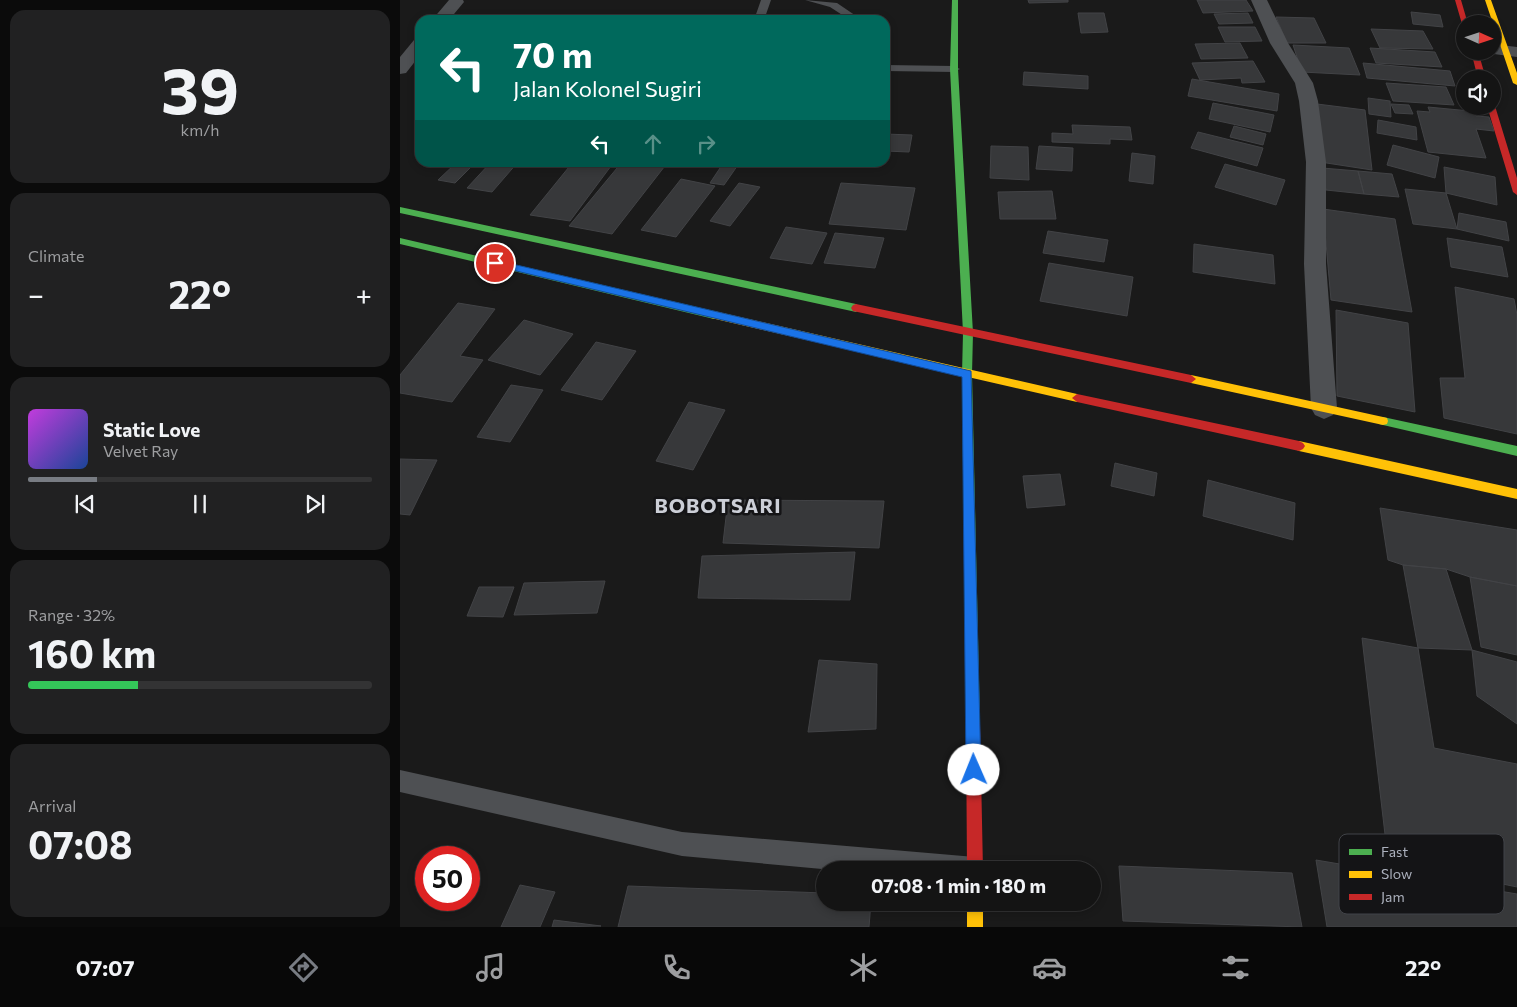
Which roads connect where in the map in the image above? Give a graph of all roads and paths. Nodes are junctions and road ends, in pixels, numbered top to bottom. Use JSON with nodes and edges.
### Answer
{"nodes":[{"id":1,"x":766,"y":0,"type":"edge"},
{"id":2,"x":810,"y":0,"type":"edge"},
{"id":3,"x":955,"y":0,"type":"edge"},
{"id":4,"x":1259,"y":0,"type":"edge"},
{"id":5,"x":1458,"y":0,"type":"edge"},
{"id":6,"x":1488,"y":0,"type":"edge"},
{"id":7,"x":456,"y":2,"type":"dead end"},
{"id":8,"x":444,"y":15,"type":"edge"},
{"id":9,"x":761,"y":15,"type":"edge"},
{"id":10,"x":848,"y":15,"type":"edge"},
{"id":11,"x":1463,"y":15,"type":"edge"},
{"id":12,"x":415,"y":50,"type":"edge"},
{"id":13,"x":1505,"y":50,"type":"edge"},
{"id":14,"x":890,"y":68,"type":"edge"},
{"id":15,"x":400,"y":69,"type":"edge"},
{"id":16,"x":954,"y":69,"type":"junction"},
{"id":17,"x":1517,"y":83,"type":"edge"},
{"id":18,"x":1494,"y":115,"type":"edge"},
{"id":19,"x":1517,"y":192,"type":"edge"},
{"id":20,"x":400,"y":210,"type":"edge"},
{"id":21,"x":400,"y":241,"type":"edge"},
{"id":22,"x":968,"y":333,"type":"junction"},
{"id":23,"x":967,"y":374,"type":"junction"},
{"id":24,"x":1324,"y":408,"type":"junction"},
{"id":25,"x":1517,"y":451,"type":"edge"},
{"id":26,"x":1517,"y":494,"type":"edge"},
{"id":27,"x":400,"y":781,"type":"edge"},
{"id":28,"x":870,"y":861,"type":"edge"},
{"id":29,"x":975,"y":861,"type":"edge"},
{"id":30,"x":975,"y":911,"type":"edge"},
{"id":31,"x":975,"y":927,"type":"edge"}],
"edges":[{"from":1,"to":9,"type":"lane"},
{"from":2,"to":10,"type":"lane"},
{"from":3,"to":16,"type":"main road"},
{"from":4,"to":24,"type":"street"},
{"from":5,"to":11,"type":"main road"},
{"from":6,"to":13,"type":"main road"},
{"from":7,"to":8,"type":"street"},
{"from":12,"to":15,"type":"street"},
{"from":13,"to":17,"type":"main road"},
{"from":14,"to":16,"type":"lane"},
{"from":16,"to":22,"type":"main road"},
{"from":18,"to":19,"type":"main road"},
{"from":20,"to":22,"type":"main road"},
{"from":21,"to":23,"type":"main road"},
{"from":22,"to":23,"type":"main road"},
{"from":22,"to":24,"type":"main road"},
{"from":23,"to":26,"type":"main road"},
{"from":23,"to":29,"type":"main road"},
{"from":24,"to":25,"type":"main road"},
{"from":27,"to":28,"type":"lane"},
{"from":30,"to":31,"type":"main road"}]}
